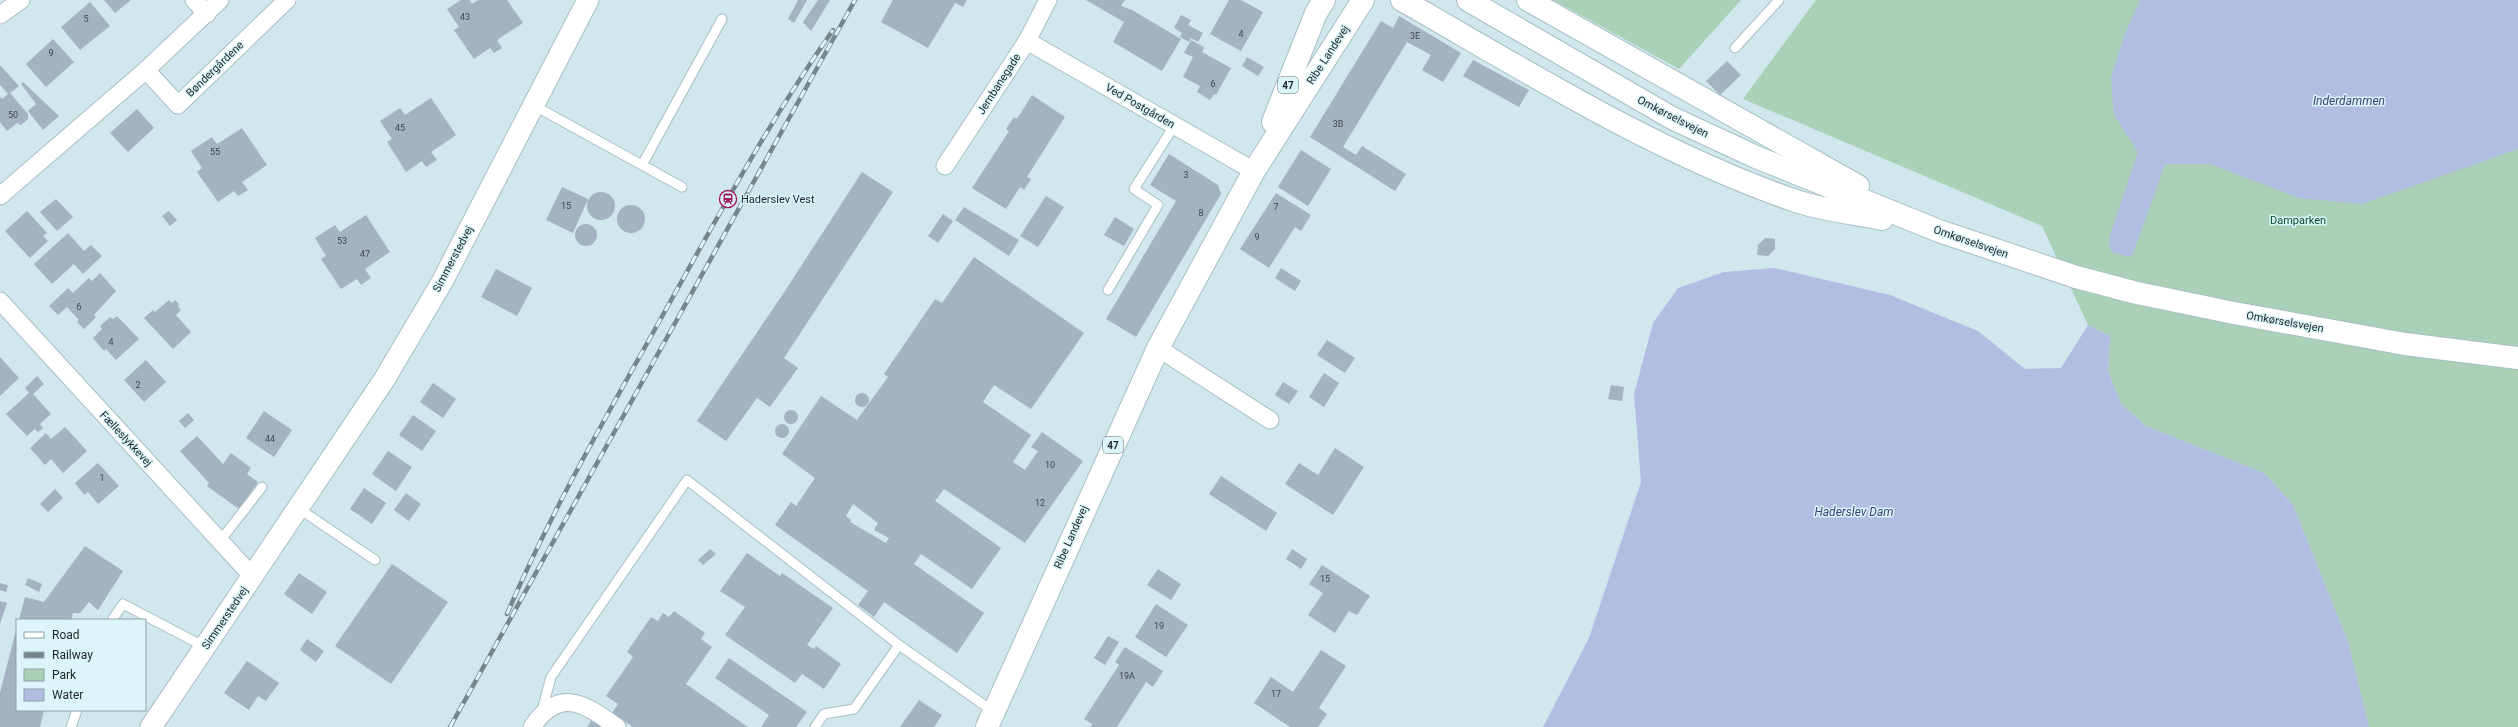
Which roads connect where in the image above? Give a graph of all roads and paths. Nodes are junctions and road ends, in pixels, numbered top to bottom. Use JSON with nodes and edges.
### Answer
{"nodes":[{"id":1,"x":21,"y":0,"type":"edge"},
{"id":2,"x":194,"y":0,"type":"edge"},
{"id":3,"x":220,"y":0,"type":"edge"},
{"id":4,"x":287,"y":0,"type":"edge"},
{"id":5,"x":588,"y":0,"type":"edge"},
{"id":6,"x":1048,"y":0,"type":"edge"},
{"id":7,"x":1324,"y":0,"type":"edge"},
{"id":8,"x":1345,"y":0,"type":"edge"},
{"id":9,"x":1363,"y":0,"type":"edge"},
{"id":10,"x":1402,"y":0,"type":"edge"},
{"id":11,"x":1468,"y":0,"type":"edge"},
{"id":12,"x":1528,"y":0,"type":"edge"},
{"id":13,"x":1779,"y":0,"type":"edge"},
{"id":14,"x":207,"y":14,"type":"junction"},
{"id":15,"x":0,"y":15,"type":"edge"},
{"id":16,"x":722,"y":19,"type":"dead end"},
{"id":17,"x":1027,"y":41,"type":"junction"},
{"id":18,"x":1735,"y":48,"type":"dead end"},
{"id":19,"x":146,"y":70,"type":"junction"},
{"id":20,"x":1317,"y":71,"type":"junction"},
{"id":21,"x":532,"y":105,"type":"junction"},
{"id":22,"x":1174,"y":126,"type":"junction"},
{"id":23,"x":642,"y":165,"type":"junction"},
{"id":24,"x":945,"y":166,"type":"dead end"},
{"id":25,"x":1254,"y":171,"type":"junction"},
{"id":26,"x":682,"y":188,"type":"dead end"},
{"id":27,"x":0,"y":196,"type":"edge"},
{"id":28,"x":1939,"y":232,"type":"junction"},
{"id":29,"x":1108,"y":290,"type":"dead end"},
{"id":30,"x":0,"y":301,"type":"edge"},
{"id":31,"x":1158,"y":348,"type":"junction"},
{"id":32,"x":2518,"y":358,"type":"edge"},
{"id":33,"x":1270,"y":420,"type":"dead end"},
{"id":34,"x":262,"y":487,"type":"dead end"},
{"id":35,"x":298,"y":508,"type":"junction"},
{"id":36,"x":220,"y":541,"type":"junction"},
{"id":37,"x":375,"y":560,"type":"dead end"},
{"id":38,"x":253,"y":577,"type":"junction"},
{"id":39,"x":113,"y":619,"type":"edge"},
{"id":40,"x":899,"y":645,"type":"junction"},
{"id":41,"x":205,"y":647,"type":"junction"},
{"id":42,"x":77,"y":711,"type":"edge"},
{"id":43,"x":990,"y":720,"type":"edge"},
{"id":44,"x":537,"y":721,"type":"edge"},
{"id":45,"x":71,"y":727,"type":"edge"},
{"id":46,"x":151,"y":727,"type":"edge"},
{"id":47,"x":618,"y":727,"type":"edge"},
{"id":48,"x":815,"y":727,"type":"edge"}],
"edges":[{"from":1,"to":15,"type":"street"},
{"from":2,"to":14,"type":"street"},
{"from":3,"to":14,"type":"street"},
{"from":4,"to":19,"type":"street","name":"Bøndergårdene"},
{"from":5,"to":21,"type":"street","name":"Simmerstedvej"},
{"from":6,"to":17,"type":"street","name":"Jernbanegade"},
{"from":7,"to":25,"type":"main road","name":"Ribe Landevej","number":"47"},
{"from":8,"to":20,"type":"main road"},
{"from":9,"to":20,"type":"main road","name":"Ribe Landevej","number":"47"},
{"from":10,"to":28,"type":"main road"},
{"from":11,"to":28,"type":"main road","name":"Omkørselsvejen"},
{"from":12,"to":28,"type":"main road"},
{"from":13,"to":18,"type":"lane"},
{"from":14,"to":19,"type":"street"},
{"from":16,"to":23,"type":"lane"},
{"from":17,"to":22,"type":"street","name":"Ved Postgården"},
{"from":17,"to":24,"type":"street","name":"Jernbanegade"},
{"from":19,"to":27,"type":"street"},
{"from":20,"to":25,"type":"main road","name":"Ribe Landevej","number":"47"},
{"from":21,"to":23,"type":"lane"},
{"from":21,"to":35,"type":"street","name":"Simmerstedvej"},
{"from":22,"to":25,"type":"street","name":"Ved Postgården"},
{"from":22,"to":29,"type":"lane"},
{"from":23,"to":26,"type":"lane"},
{"from":25,"to":31,"type":"main road","name":"Ribe Landevej","number":"47"},
{"from":28,"to":32,"type":"main road","name":"Omkørselsvejen"},
{"from":30,"to":36,"type":"street","name":"Fælleslykkevej"},
{"from":31,"to":33,"type":"street"},
{"from":31,"to":43,"type":"main road","name":"Ribe Landevej","number":"47"},
{"from":34,"to":36,"type":"lane"},
{"from":35,"to":37,"type":"lane"},
{"from":35,"to":38,"type":"street","name":"Simmerstedvej"},
{"from":36,"to":38,"type":"street","name":"Fælleslykkevej"},
{"from":38,"to":41,"type":"street","name":"Simmerstedvej"},
{"from":39,"to":41,"type":"lane"},
{"from":40,"to":43,"type":"lane"},
{"from":40,"to":44,"type":"lane"},
{"from":40,"to":48,"type":"lane"},
{"from":41,"to":46,"type":"street","name":"Simmerstedvej"},
{"from":42,"to":45,"type":"lane"},
{"from":44,"to":47,"type":"street"}]}
